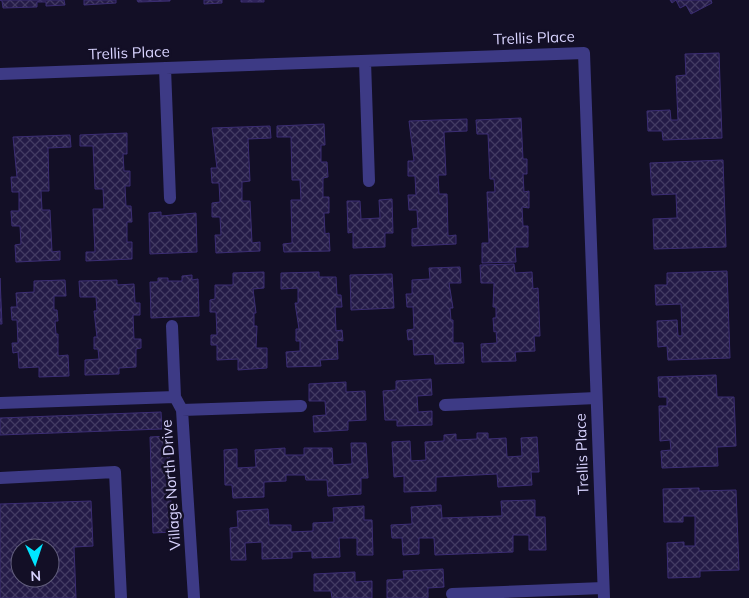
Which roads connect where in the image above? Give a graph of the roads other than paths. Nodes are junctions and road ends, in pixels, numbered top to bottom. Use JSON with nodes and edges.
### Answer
{"nodes":[{"id":1,"x":365,"y":61,"type":"junction"},
{"id":2,"x":165,"y":68,"type":"junction"},
{"id":3,"x":0,"y":74,"type":"edge"},
{"id":4,"x":369,"y":181,"type":"dead end"},
{"id":5,"x":170,"y":198,"type":"dead end"},
{"id":6,"x":172,"y":326,"type":"dead end"},
{"id":7,"x":176,"y":397,"type":"junction"},
{"id":8,"x":596,"y":398,"type":"junction"},
{"id":9,"x":0,"y":403,"type":"edge"},
{"id":10,"x":445,"y":405,"type":"dead end"},
{"id":11,"x":301,"y":406,"type":"dead end"},
{"id":12,"x":182,"y":410,"type":"junction"},
{"id":13,"x":0,"y":478,"type":"edge"},
{"id":14,"x":603,"y":593,"type":"edge"},
{"id":15,"x":452,"y":594,"type":"dead end"},
{"id":16,"x":121,"y":598,"type":"edge"},
{"id":17,"x":194,"y":598,"type":"edge"}],
"edges":[{"from":1,"to":2,"type":"street","name":"Trellis Place"},
{"from":1,"to":4,"type":"street"},
{"from":1,"to":8,"type":"street","name":"Trellis Place"},
{"from":2,"to":3,"type":"street","name":"Trellis Place"},
{"from":2,"to":5,"type":"street"},
{"from":6,"to":7,"type":"street"},
{"from":7,"to":9,"type":"street","name":"Village North Drive"},
{"from":7,"to":12,"type":"street","name":"Village North Drive"},
{"from":8,"to":10,"type":"street"},
{"from":8,"to":14,"type":"street","name":"Trellis Place"},
{"from":11,"to":12,"type":"street"},
{"from":12,"to":17,"type":"street","name":"Village North Drive"},
{"from":13,"to":16,"type":"street"},
{"from":14,"to":15,"type":"street"}]}
